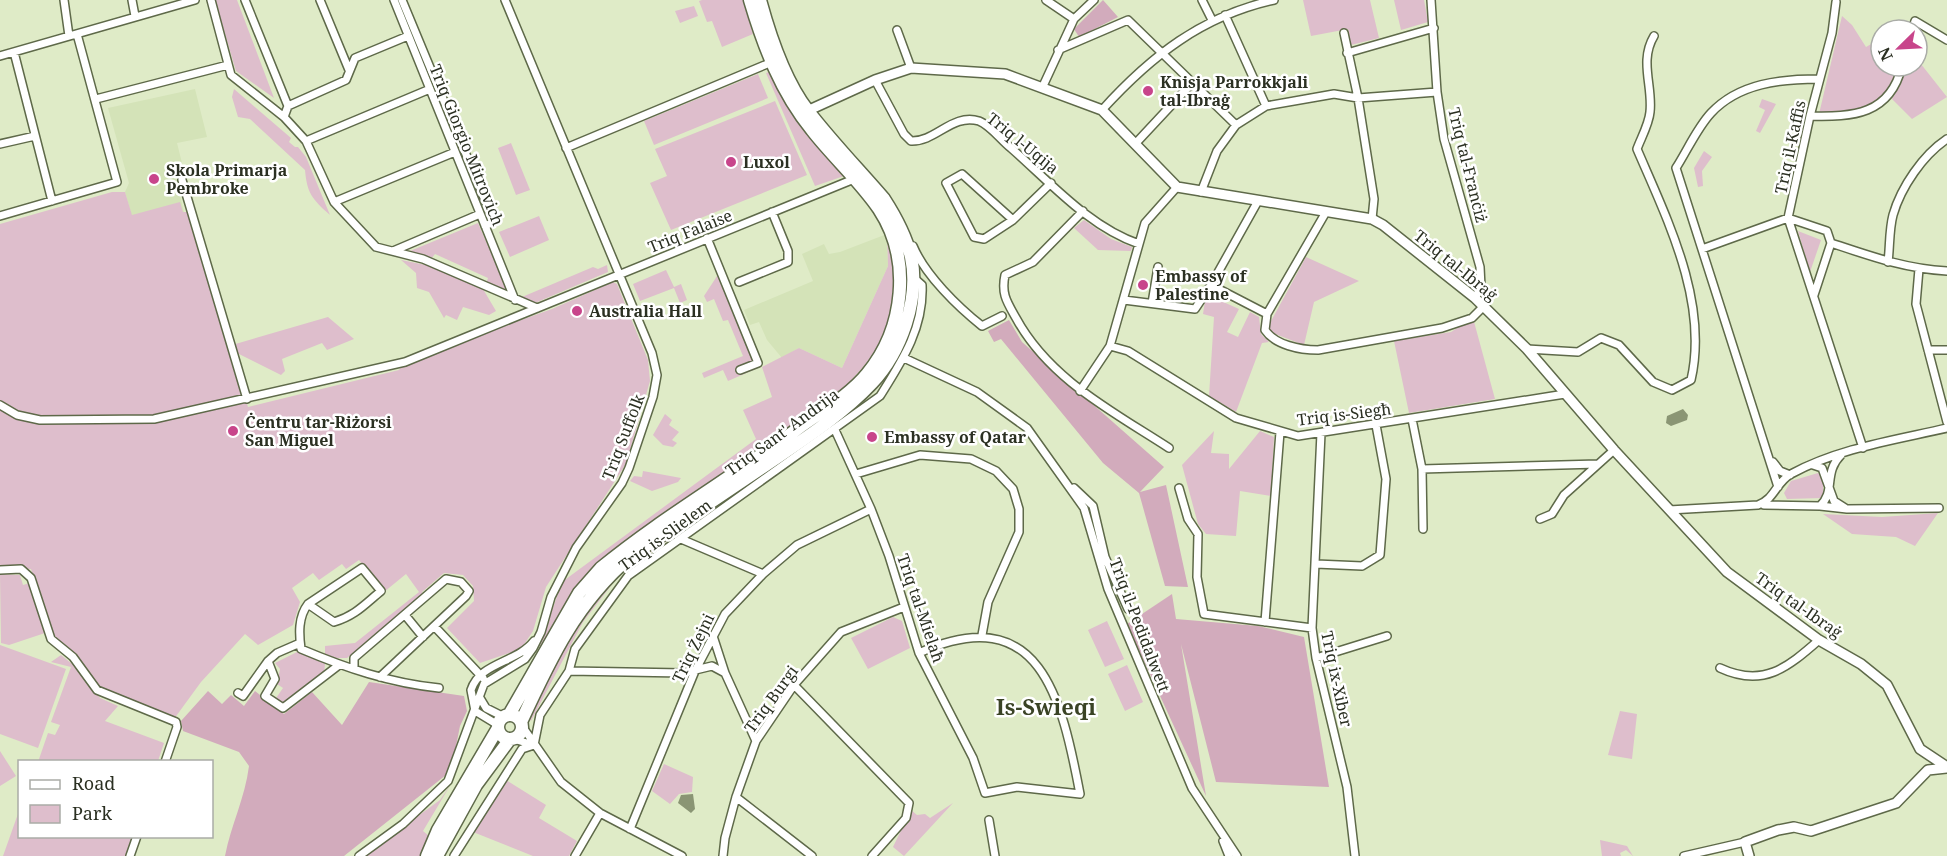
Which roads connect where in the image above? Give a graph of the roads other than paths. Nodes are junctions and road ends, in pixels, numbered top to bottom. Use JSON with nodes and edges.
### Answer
{"nodes":[{"id":1,"x":64,"y":0,"type":"edge"},
{"id":2,"x":132,"y":0,"type":"edge"},
{"id":3,"x":195,"y":0,"type":"edge"},
{"id":4,"x":211,"y":0,"type":"edge"},
{"id":5,"x":245,"y":0,"type":"edge"},
{"id":6,"x":320,"y":0,"type":"edge"},
{"id":7,"x":394,"y":0,"type":"edge"},
{"id":8,"x":402,"y":0,"type":"edge"},
{"id":9,"x":505,"y":0,"type":"edge"},
{"id":10,"x":753,"y":0,"type":"edge"},
{"id":11,"x":1046,"y":0,"type":"edge"},
{"id":12,"x":1094,"y":0,"type":"edge"},
{"id":13,"x":1202,"y":0,"type":"edge"},
{"id":14,"x":1274,"y":0,"type":"edge"},
{"id":15,"x":1431,"y":0,"type":"edge"},
{"id":16,"x":1836,"y":2,"type":"dead end"},
{"id":17,"x":1225,"y":15,"type":"junction"},
{"id":18,"x":135,"y":16,"type":"junction"},
{"id":19,"x":1074,"y":19,"type":"junction"},
{"id":20,"x":1212,"y":20,"type":"junction"},
{"id":21,"x":1434,"y":28,"type":"junction"},
{"id":22,"x":1929,"y":29,"type":"edge"},
{"id":23,"x":897,"y":30,"type":"dead end"},
{"id":24,"x":1344,"y":33,"type":"dead end"},
{"id":25,"x":73,"y":35,"type":"junction"},
{"id":26,"x":408,"y":36,"type":"junction"},
{"id":27,"x":1654,"y":36,"type":"dead end"},
{"id":28,"x":1947,"y":40,"type":"edge"},
{"id":29,"x":1058,"y":50,"type":"junction"},
{"id":30,"x":14,"y":52,"type":"junction"},
{"id":31,"x":1160,"y":52,"type":"junction"},
{"id":32,"x":1347,"y":53,"type":"junction"},
{"id":33,"x":0,"y":56,"type":"edge"},
{"id":34,"x":772,"y":62,"type":"junction"},
{"id":35,"x":228,"y":65,"type":"junction"},
{"id":36,"x":911,"y":68,"type":"junction"},
{"id":37,"x":350,"y":70,"type":"junction"},
{"id":38,"x":1899,"y":78,"type":"edge"},
{"id":39,"x":1819,"y":79,"type":"junction"},
{"id":40,"x":875,"y":80,"type":"junction"},
{"id":41,"x":1192,"y":83,"type":"junction"},
{"id":42,"x":1043,"y":86,"type":"junction"},
{"id":43,"x":429,"y":89,"type":"junction"},
{"id":44,"x":1437,"y":92,"type":"junction"},
{"id":45,"x":1358,"y":98,"type":"junction"},
{"id":46,"x":96,"y":99,"type":"junction"},
{"id":47,"x":288,"y":106,"type":"junction"},
{"id":48,"x":1266,"y":106,"type":"junction"},
{"id":49,"x":1102,"y":110,"type":"junction"},
{"id":50,"x":807,"y":111,"type":"junction"},
{"id":51,"x":1810,"y":116,"type":"junction"},
{"id":52,"x":284,"y":117,"type":"junction"},
{"id":53,"x":1236,"y":125,"type":"junction"},
{"id":54,"x":35,"y":136,"type":"junction"},
{"id":55,"x":1947,"y":139,"type":"edge"},
{"id":56,"x":306,"y":141,"type":"junction"},
{"id":57,"x":1136,"y":143,"type":"junction"},
{"id":58,"x":0,"y":144,"type":"edge"},
{"id":59,"x":566,"y":148,"type":"junction"},
{"id":60,"x":455,"y":152,"type":"junction"},
{"id":61,"x":854,"y":179,"type":"junction"},
{"id":62,"x":182,"y":180,"type":"dead end"},
{"id":63,"x":1051,"y":183,"type":"junction"},
{"id":64,"x":1177,"y":187,"type":"junction"},
{"id":65,"x":1201,"y":192,"type":"junction"},
{"id":66,"x":52,"y":201,"type":"junction"},
{"id":67,"x":1258,"y":201,"type":"junction"},
{"id":68,"x":334,"y":202,"type":"junction"},
{"id":69,"x":1083,"y":211,"type":"junction"},
{"id":70,"x":772,"y":212,"type":"junction"},
{"id":71,"x":1326,"y":212,"type":"junction"},
{"id":72,"x":480,"y":214,"type":"junction"},
{"id":73,"x":894,"y":215,"type":"junction"},
{"id":74,"x":0,"y":216,"type":"edge"},
{"id":75,"x":1788,"y":218,"type":"junction"},
{"id":76,"x":1372,"y":219,"type":"junction"},
{"id":77,"x":1013,"y":220,"type":"junction"},
{"id":78,"x":485,"y":226,"type":"junction"},
{"id":79,"x":707,"y":238,"type":"junction"},
{"id":80,"x":1831,"y":243,"type":"junction"},
{"id":81,"x":1139,"y":244,"type":"junction"},
{"id":82,"x":1702,"y":249,"type":"junction"},
{"id":83,"x":393,"y":251,"type":"junction"},
{"id":84,"x":1888,"y":262,"type":"junction"},
{"id":85,"x":1158,"y":267,"type":"dead end"},
{"id":86,"x":1919,"y":269,"type":"junction"},
{"id":87,"x":1947,"y":271,"type":"edge"},
{"id":88,"x":931,"y":273,"type":"junction"},
{"id":89,"x":617,"y":274,"type":"junction"},
{"id":90,"x":917,"y":281,"type":"junction"},
{"id":91,"x":739,"y":282,"type":"dead end"},
{"id":92,"x":1211,"y":285,"type":"junction"},
{"id":93,"x":1814,"y":295,"type":"junction"},
{"id":94,"x":1475,"y":298,"type":"junction"},
{"id":95,"x":515,"y":300,"type":"junction"},
{"id":96,"x":1124,"y":300,"type":"junction"},
{"id":97,"x":1152,"y":303,"type":"junction"},
{"id":98,"x":1484,"y":306,"type":"junction"},
{"id":99,"x":537,"y":308,"type":"junction"},
{"id":100,"x":1267,"y":314,"type":"junction"},
{"id":101,"x":1002,"y":316,"type":"dead end"},
{"id":102,"x":1110,"y":346,"type":"junction"},
{"id":103,"x":1527,"y":349,"type":"junction"},
{"id":104,"x":1928,"y":350,"type":"junction"},
{"id":105,"x":1947,"y":350,"type":"edge"},
{"id":106,"x":904,"y":358,"type":"junction"},
{"id":107,"x":740,"y":370,"type":"dead end"},
{"id":108,"x":1080,"y":391,"type":"junction"},
{"id":109,"x":1565,"y":394,"type":"junction"},
{"id":110,"x":247,"y":399,"type":"junction"},
{"id":111,"x":0,"y":405,"type":"edge"},
{"id":112,"x":1412,"y":419,"type":"junction"},
{"id":113,"x":1947,"y":422,"type":"edge"},
{"id":114,"x":1376,"y":426,"type":"junction"},
{"id":115,"x":1947,"y":428,"type":"edge"},
{"id":116,"x":835,"y":430,"type":"junction"},
{"id":117,"x":1280,"y":432,"type":"junction"},
{"id":118,"x":1321,"y":433,"type":"junction"},
{"id":119,"x":1169,"y":448,"type":"dead end"},
{"id":120,"x":1863,"y":448,"type":"junction"},
{"id":121,"x":1614,"y":450,"type":"junction"},
{"id":122,"x":1843,"y":453,"type":"junction"},
{"id":123,"x":1771,"y":460,"type":"junction"},
{"id":124,"x":1598,"y":464,"type":"junction"},
{"id":125,"x":1811,"y":465,"type":"junction"},
{"id":126,"x":1422,"y":469,"type":"junction"},
{"id":127,"x":856,"y":474,"type":"junction"},
{"id":128,"x":1790,"y":475,"type":"junction"},
{"id":129,"x":1067,"y":482,"type":"junction"},
{"id":130,"x":1829,"y":486,"type":"junction"},
{"id":131,"x":1179,"y":488,"type":"dead end"},
{"id":132,"x":1777,"y":490,"type":"junction"},
{"id":133,"x":1758,"y":505,"type":"junction"},
{"id":134,"x":1785,"y":505,"type":"junction"},
{"id":135,"x":1820,"y":506,"type":"junction"},
{"id":136,"x":1939,"y":508,"type":"dead end"},
{"id":137,"x":871,"y":509,"type":"junction"},
{"id":138,"x":1847,"y":509,"type":"junction"},
{"id":139,"x":1669,"y":510,"type":"junction"},
{"id":140,"x":1540,"y":519,"type":"dead end"},
{"id":141,"x":1423,"y":529,"type":"dead end"},
{"id":142,"x":681,"y":539,"type":"junction"},
{"id":143,"x":1316,"y":564,"type":"junction"},
{"id":144,"x":0,"y":570,"type":"edge"},
{"id":145,"x":763,"y":574,"type":"junction"},
{"id":146,"x":308,"y":604,"type":"junction"},
{"id":147,"x":904,"y":607,"type":"junction"},
{"id":148,"x":1128,"y":609,"type":"dead end"},
{"id":149,"x":405,"y":615,"type":"junction"},
{"id":150,"x":1265,"y":622,"type":"junction"},
{"id":151,"x":435,"y":627,"type":"junction"},
{"id":152,"x":1312,"y":628,"type":"junction"},
{"id":153,"x":542,"y":632,"type":"junction"},
{"id":154,"x":982,"y":635,"type":"junction"},
{"id":155,"x":713,"y":636,"type":"junction"},
{"id":156,"x":1387,"y":636,"type":"dead end"},
{"id":157,"x":423,"y":637,"type":"junction"},
{"id":158,"x":1819,"y":639,"type":"junction"},
{"id":159,"x":300,"y":643,"type":"junction"},
{"id":160,"x":919,"y":653,"type":"junction"},
{"id":161,"x":1316,"y":657,"type":"junction"},
{"id":162,"x":268,"y":661,"type":"junction"},
{"id":163,"x":339,"y":665,"type":"junction"},
{"id":164,"x":1720,"y":668,"type":"dead end"},
{"id":165,"x":354,"y":669,"type":"junction"},
{"id":166,"x":569,"y":671,"type":"junction"},
{"id":167,"x":695,"y":671,"type":"junction"},
{"id":168,"x":725,"y":673,"type":"junction"},
{"id":169,"x":480,"y":675,"type":"junction"},
{"id":170,"x":380,"y":677,"type":"junction"},
{"id":171,"x":486,"y":682,"type":"junction"},
{"id":172,"x":794,"y":685,"type":"junction"},
{"id":173,"x":439,"y":688,"type":"dead end"},
{"id":174,"x":238,"y":693,"type":"dead end"},
{"id":175,"x":480,"y":695,"type":"junction"},
{"id":176,"x":475,"y":711,"type":"junction"},
{"id":177,"x":502,"y":721,"type":"junction"},
{"id":178,"x":522,"y":724,"type":"junction"},
{"id":179,"x":512,"y":739,"type":"junction"},
{"id":180,"x":756,"y":741,"type":"junction"},
{"id":181,"x":534,"y":745,"type":"junction"},
{"id":182,"x":1920,"y":749,"type":"junction"},
{"id":183,"x":166,"y":760,"type":"edge"},
{"id":184,"x":1947,"y":767,"type":"edge"},
{"id":185,"x":1928,"y":770,"type":"junction"},
{"id":186,"x":736,"y":797,"type":"junction"},
{"id":187,"x":600,"y":813,"type":"junction"},
{"id":188,"x":989,"y":820,"type":"dead end"},
{"id":189,"x":630,"y":829,"type":"junction"},
{"id":190,"x":1222,"y":835,"type":"junction"},
{"id":191,"x":137,"y":838,"type":"edge"},
{"id":192,"x":1745,"y":842,"type":"junction"},
{"id":193,"x":130,"y":856,"type":"edge"},
{"id":194,"x":359,"y":856,"type":"edge"},
{"id":195,"x":426,"y":856,"type":"edge"},
{"id":196,"x":437,"y":856,"type":"edge"},
{"id":197,"x":454,"y":856,"type":"edge"},
{"id":198,"x":575,"y":856,"type":"edge"},
{"id":199,"x":682,"y":856,"type":"edge"},
{"id":200,"x":723,"y":856,"type":"edge"},
{"id":201,"x":812,"y":856,"type":"edge"},
{"id":202,"x":872,"y":856,"type":"edge"},
{"id":203,"x":996,"y":856,"type":"edge"},
{"id":204,"x":1229,"y":856,"type":"edge"},
{"id":205,"x":1237,"y":856,"type":"edge"},
{"id":206,"x":1355,"y":856,"type":"edge"},
{"id":207,"x":1684,"y":856,"type":"edge"},
{"id":208,"x":1749,"y":856,"type":"edge"}],
"edges":[{"from":1,"to":25,"type":"street"},
{"from":2,"to":18,"type":"street"},
{"from":3,"to":18,"type":"street"},
{"from":4,"to":35,"type":"street"},
{"from":5,"to":47,"type":"street"},
{"from":6,"to":37,"type":"street"},
{"from":7,"to":26,"type":"street","name":"Triq Giorgio Mitrovich"},
{"from":8,"to":78,"type":"street"},
{"from":9,"to":59,"type":"street","name":"Triq Suffolk"},
{"from":10,"to":34,"type":"highway","name":"Triq Sant' Andrija"},
{"from":10,"to":50,"type":"highway","name":"Triq Sant' Andrija"},
{"from":11,"to":19,"type":"street"},
{"from":12,"to":19,"type":"street"},
{"from":13,"to":20,"type":"street"},
{"from":14,"to":17,"type":"street"},
{"from":15,"to":21,"type":"street","name":"Triq tal-Franċiż"},
{"from":16,"to":39,"type":"street","name":"Triq il-Kaffis"},
{"from":17,"to":20,"type":"street"},
{"from":17,"to":48,"type":"street"},
{"from":18,"to":25,"type":"street"},
{"from":19,"to":29,"type":"street"},
{"from":20,"to":31,"type":"street"},
{"from":21,"to":32,"type":"street"},
{"from":21,"to":44,"type":"street","name":"Triq tal-Franċiż"},
{"from":22,"to":28,"type":"street"},
{"from":23,"to":36,"type":"street"},
{"from":24,"to":32,"type":"street"},
{"from":25,"to":30,"type":"street"},
{"from":25,"to":46,"type":"street"},
{"from":26,"to":37,"type":"street"},
{"from":26,"to":43,"type":"street","name":"Triq Giorgio Mitrovich"},
{"from":27,"to":103,"type":"street"},
{"from":29,"to":31,"type":"street"},
{"from":29,"to":42,"type":"street"},
{"from":30,"to":33,"type":"street"},
{"from":30,"to":54,"type":"street"},
{"from":31,"to":41,"type":"street"},
{"from":31,"to":49,"type":"street"},
{"from":32,"to":45,"type":"street"},
{"from":34,"to":59,"type":"street"},
{"from":34,"to":61,"type":"highway","name":"Triq Sant' Andrija"},
{"from":35,"to":46,"type":"street"},
{"from":35,"to":52,"type":"street"},
{"from":36,"to":40,"type":"main road"},
{"from":36,"to":42,"type":"main road"},
{"from":37,"to":47,"type":"street"},
{"from":38,"to":51,"type":"street"},
{"from":39,"to":51,"type":"street","name":"Triq il-Kaffis"},
{"from":39,"to":82,"type":"street"},
{"from":40,"to":50,"type":"main road"},
{"from":40,"to":63,"type":"street","name":"Triq l-Uqija"},
{"from":41,"to":53,"type":"street"},
{"from":41,"to":57,"type":"street"},
{"from":42,"to":49,"type":"main road"},
{"from":43,"to":56,"type":"street"},
{"from":43,"to":60,"type":"street","name":"Triq Giorgio Mitrovich"},
{"from":44,"to":45,"type":"street"},
{"from":44,"to":94,"type":"street","name":"Triq tal-Franċiż"},
{"from":45,"to":48,"type":"street"},
{"from":45,"to":76,"type":"street"},
{"from":46,"to":66,"type":"street"},
{"from":47,"to":52,"type":"street"},
{"from":48,"to":53,"type":"street"},
{"from":49,"to":57,"type":"main road"},
{"from":50,"to":73,"type":"highway","name":"Triq Sant' Andrija"},
{"from":51,"to":75,"type":"street","name":"Triq il-Kaffis"},
{"from":52,"to":56,"type":"street"},
{"from":53,"to":65,"type":"street"},
{"from":54,"to":58,"type":"street"},
{"from":54,"to":66,"type":"street"},
{"from":55,"to":84,"type":"street"},
{"from":56,"to":68,"type":"street"},
{"from":57,"to":64,"type":"main road"},
{"from":59,"to":89,"type":"street","name":"Triq Suffolk"},
{"from":60,"to":68,"type":"street"},
{"from":60,"to":72,"type":"street","name":"Triq Giorgio Mitrovich"},
{"from":61,"to":70,"type":"street","name":"Triq Falaise"},
{"from":61,"to":177,"type":"highway","name":"Triq Sant' Andrija"},
{"from":62,"to":110,"type":"street"},
{"from":63,"to":69,"type":"street","name":"Triq l-Uqija"},
{"from":63,"to":77,"type":"street"},
{"from":64,"to":65,"type":"main road","name":"Triq tal-Ibraġ"},
{"from":64,"to":81,"type":"street"},
{"from":65,"to":67,"type":"main road","name":"Triq tal-Ibraġ"},
{"from":66,"to":74,"type":"street"},
{"from":67,"to":71,"type":"main road","name":"Triq tal-Ibraġ"},
{"from":67,"to":92,"type":"street"},
{"from":68,"to":83,"type":"street"},
{"from":69,"to":81,"type":"street","name":"Triq l-Uqija"},
{"from":69,"to":108,"type":"street"},
{"from":70,"to":79,"type":"street","name":"Triq Falaise"},
{"from":70,"to":91,"type":"street"},
{"from":71,"to":76,"type":"main road","name":"Triq tal-Ibraġ"},
{"from":71,"to":100,"type":"street"},
{"from":72,"to":78,"type":"street","name":"Triq Giorgio Mitrovich"},
{"from":72,"to":83,"type":"street"},
{"from":73,"to":88,"type":"street"},
{"from":73,"to":90,"type":"highway","name":"Triq Sant' Andrija"},
{"from":75,"to":80,"type":"street"},
{"from":75,"to":82,"type":"street"},
{"from":75,"to":93,"type":"street","name":"Triq il-Kaffis"},
{"from":76,"to":94,"type":"main road","name":"Triq tal-Ibraġ"},
{"from":77,"to":77,"type":"street"},
{"from":78,"to":95,"type":"street","name":"Triq Giorgio Mitrovich"},
{"from":79,"to":89,"type":"street","name":"Triq Falaise"},
{"from":79,"to":107,"type":"street"},
{"from":80,"to":84,"type":"street"},
{"from":80,"to":93,"type":"street"},
{"from":81,"to":96,"type":"street"},
{"from":82,"to":123,"type":"street"},
{"from":83,"to":95,"type":"street"},
{"from":84,"to":86,"type":"street"},
{"from":85,"to":97,"type":"street"},
{"from":86,"to":87,"type":"street"},
{"from":86,"to":104,"type":"street"},
{"from":88,"to":90,"type":"street"},
{"from":88,"to":101,"type":"street"},
{"from":89,"to":99,"type":"street","name":"Triq Falaise"},
{"from":89,"to":153,"type":"street","name":"Triq Suffolk"},
{"from":90,"to":106,"type":"street","name":"Triq is-Slielem"},
{"from":90,"to":178,"type":"highway","name":"Triq Sant' Andrija"},
{"from":92,"to":97,"type":"street"},
{"from":92,"to":100,"type":"street"},
{"from":93,"to":120,"type":"street","name":"Triq il-Kaffis"},
{"from":94,"to":98,"type":"main road","name":"Triq tal-Ibraġ"},
{"from":95,"to":99,"type":"street"},
{"from":96,"to":97,"type":"street"},
{"from":96,"to":102,"type":"street"},
{"from":98,"to":100,"type":"street"},
{"from":98,"to":103,"type":"main road","name":"Triq tal-Ibraġ"},
{"from":99,"to":110,"type":"street","name":"Triq Falaise"},
{"from":102,"to":108,"type":"street"},
{"from":102,"to":117,"type":"street","name":"Triq is-Siegħ"},
{"from":103,"to":109,"type":"main road","name":"Triq tal-Ibraġ"},
{"from":104,"to":105,"type":"street"},
{"from":104,"to":113,"type":"street"},
{"from":106,"to":116,"type":"street","name":"Triq is-Slielem"},
{"from":106,"to":129,"type":"street","name":"Triq il-Pedidalwett"},
{"from":108,"to":119,"type":"street"},
{"from":109,"to":112,"type":"street","name":"Triq is-Siegħ"},
{"from":109,"to":121,"type":"main road","name":"Triq tal-Ibraġ"},
{"from":110,"to":111,"type":"street","name":"Triq Falaise"},
{"from":112,"to":114,"type":"street","name":"Triq is-Siegħ"},
{"from":112,"to":126,"type":"street"},
{"from":114,"to":118,"type":"street","name":"Triq is-Siegħ"},
{"from":114,"to":143,"type":"street"},
{"from":115,"to":120,"type":"street"},
{"from":116,"to":127,"type":"street","name":"Triq tal-Mielaħ"},
{"from":116,"to":142,"type":"street","name":"Triq is-Slielem"},
{"from":117,"to":118,"type":"street","name":"Triq is-Siegħ"},
{"from":117,"to":150,"type":"street"},
{"from":118,"to":143,"type":"street","name":"Triq ix-Xiber"},
{"from":120,"to":122,"type":"street"},
{"from":121,"to":124,"type":"street"},
{"from":121,"to":139,"type":"main road","name":"Triq tal-Ibraġ"},
{"from":122,"to":125,"type":"street"},
{"from":122,"to":130,"type":"street"},
{"from":123,"to":128,"type":"street"},
{"from":123,"to":132,"type":"street"},
{"from":124,"to":126,"type":"street"},
{"from":124,"to":140,"type":"street"},
{"from":125,"to":128,"type":"street"},
{"from":125,"to":130,"type":"street"},
{"from":126,"to":141,"type":"street"},
{"from":127,"to":137,"type":"street","name":"Triq tal-Mielaħ"},
{"from":127,"to":154,"type":"street"},
{"from":128,"to":132,"type":"street"},
{"from":129,"to":148,"type":"street"},
{"from":129,"to":190,"type":"street","name":"Triq il-Pedidalwett"},
{"from":130,"to":135,"type":"street"},
{"from":130,"to":138,"type":"street"},
{"from":131,"to":150,"type":"street"},
{"from":132,"to":133,"type":"street"},
{"from":132,"to":134,"type":"street"},
{"from":133,"to":134,"type":"street"},
{"from":133,"to":139,"type":"street"},
{"from":134,"to":135,"type":"street"},
{"from":135,"to":138,"type":"street"},
{"from":136,"to":138,"type":"street"},
{"from":137,"to":145,"type":"street","name":"Triq Żejni"},
{"from":137,"to":147,"type":"street","name":"Triq tal-Mielaħ"},
{"from":139,"to":158,"type":"main road","name":"Triq tal-Ibraġ"},
{"from":142,"to":145,"type":"street"},
{"from":142,"to":166,"type":"street","name":"Triq is-Slielem"},
{"from":143,"to":152,"type":"street","name":"Triq ix-Xiber"},
{"from":144,"to":183,"type":"street"},
{"from":145,"to":155,"type":"street","name":"Triq Żejni"},
{"from":146,"to":146,"type":"street"},
{"from":146,"to":159,"type":"street"},
{"from":147,"to":160,"type":"street","name":"Triq tal-Mielaħ"},
{"from":147,"to":172,"type":"street","name":"Triq Burgi"},
{"from":149,"to":151,"type":"street"},
{"from":149,"to":157,"type":"street"},
{"from":149,"to":165,"type":"street"},
{"from":150,"to":152,"type":"street"},
{"from":151,"to":157,"type":"street"},
{"from":151,"to":169,"type":"street"},
{"from":152,"to":161,"type":"street","name":"Triq ix-Xiber"},
{"from":153,"to":169,"type":"street"},
{"from":153,"to":171,"type":"street","name":"Triq Suffolk"},
{"from":154,"to":160,"type":"street"},
{"from":154,"to":160,"type":"street","name":"Triq tal-Mielaħ"},
{"from":155,"to":167,"type":"street","name":"Triq Żejni"},
{"from":155,"to":168,"type":"street"},
{"from":156,"to":161,"type":"street"},
{"from":157,"to":170,"type":"street"},
{"from":158,"to":164,"type":"street"},
{"from":158,"to":182,"type":"main road","name":"Triq tal-Ibraġ"},
{"from":159,"to":162,"type":"street"},
{"from":159,"to":163,"type":"street"},
{"from":161,"to":206,"type":"street","name":"Triq ix-Xiber"},
{"from":162,"to":163,"type":"street"},
{"from":162,"to":174,"type":"street"},
{"from":163,"to":165,"type":"street"},
{"from":165,"to":170,"type":"street"},
{"from":166,"to":167,"type":"street"},
{"from":166,"to":181,"type":"street","name":"Triq is-Slielem"},
{"from":167,"to":168,"type":"street"},
{"from":167,"to":189,"type":"street","name":"Triq Żejni"},
{"from":168,"to":180,"type":"street"},
{"from":169,"to":171,"type":"street"},
{"from":169,"to":176,"type":"street"},
{"from":170,"to":173,"type":"street"},
{"from":171,"to":175,"type":"street"},
{"from":172,"to":180,"type":"street","name":"Triq Burgi"},
{"from":172,"to":202,"type":"street"},
{"from":175,"to":176,"type":"street"},
{"from":175,"to":177,"type":"street"},
{"from":176,"to":177,"type":"street"},
{"from":176,"to":194,"type":"street"},
{"from":177,"to":178,"type":"highway"},
{"from":177,"to":179,"type":"highway"},
{"from":177,"to":195,"type":"highway","name":"Triq Sant' Andrija"},
{"from":178,"to":179,"type":"highway","name":"Triq Sant' Andrija"},
{"from":178,"to":181,"type":"street"},
{"from":179,"to":181,"type":"street"},
{"from":179,"to":196,"type":"highway","name":"Triq Sant' Andrija"},
{"from":180,"to":186,"type":"street","name":"Triq Burgi"},
{"from":181,"to":187,"type":"street"},
{"from":181,"to":197,"type":"street"},
{"from":182,"to":184,"type":"main road","name":"Triq tal-Ibraġ"},
{"from":182,"to":185,"type":"main road"},
{"from":184,"to":185,"type":"main road"},
{"from":185,"to":192,"type":"main road"},
{"from":186,"to":200,"type":"street","name":"Triq Burgi"},
{"from":186,"to":201,"type":"street"},
{"from":187,"to":189,"type":"street"},
{"from":187,"to":198,"type":"street"},
{"from":188,"to":203,"type":"street"},
{"from":189,"to":199,"type":"street"},
{"from":190,"to":204,"type":"street","name":"Triq il-Pedidalwett"},
{"from":190,"to":205,"type":"street","name":"Triq il-Pedidalwett"},
{"from":191,"to":193,"type":"street"},
{"from":192,"to":207,"type":"street"},
{"from":192,"to":208,"type":"main road"}]}
